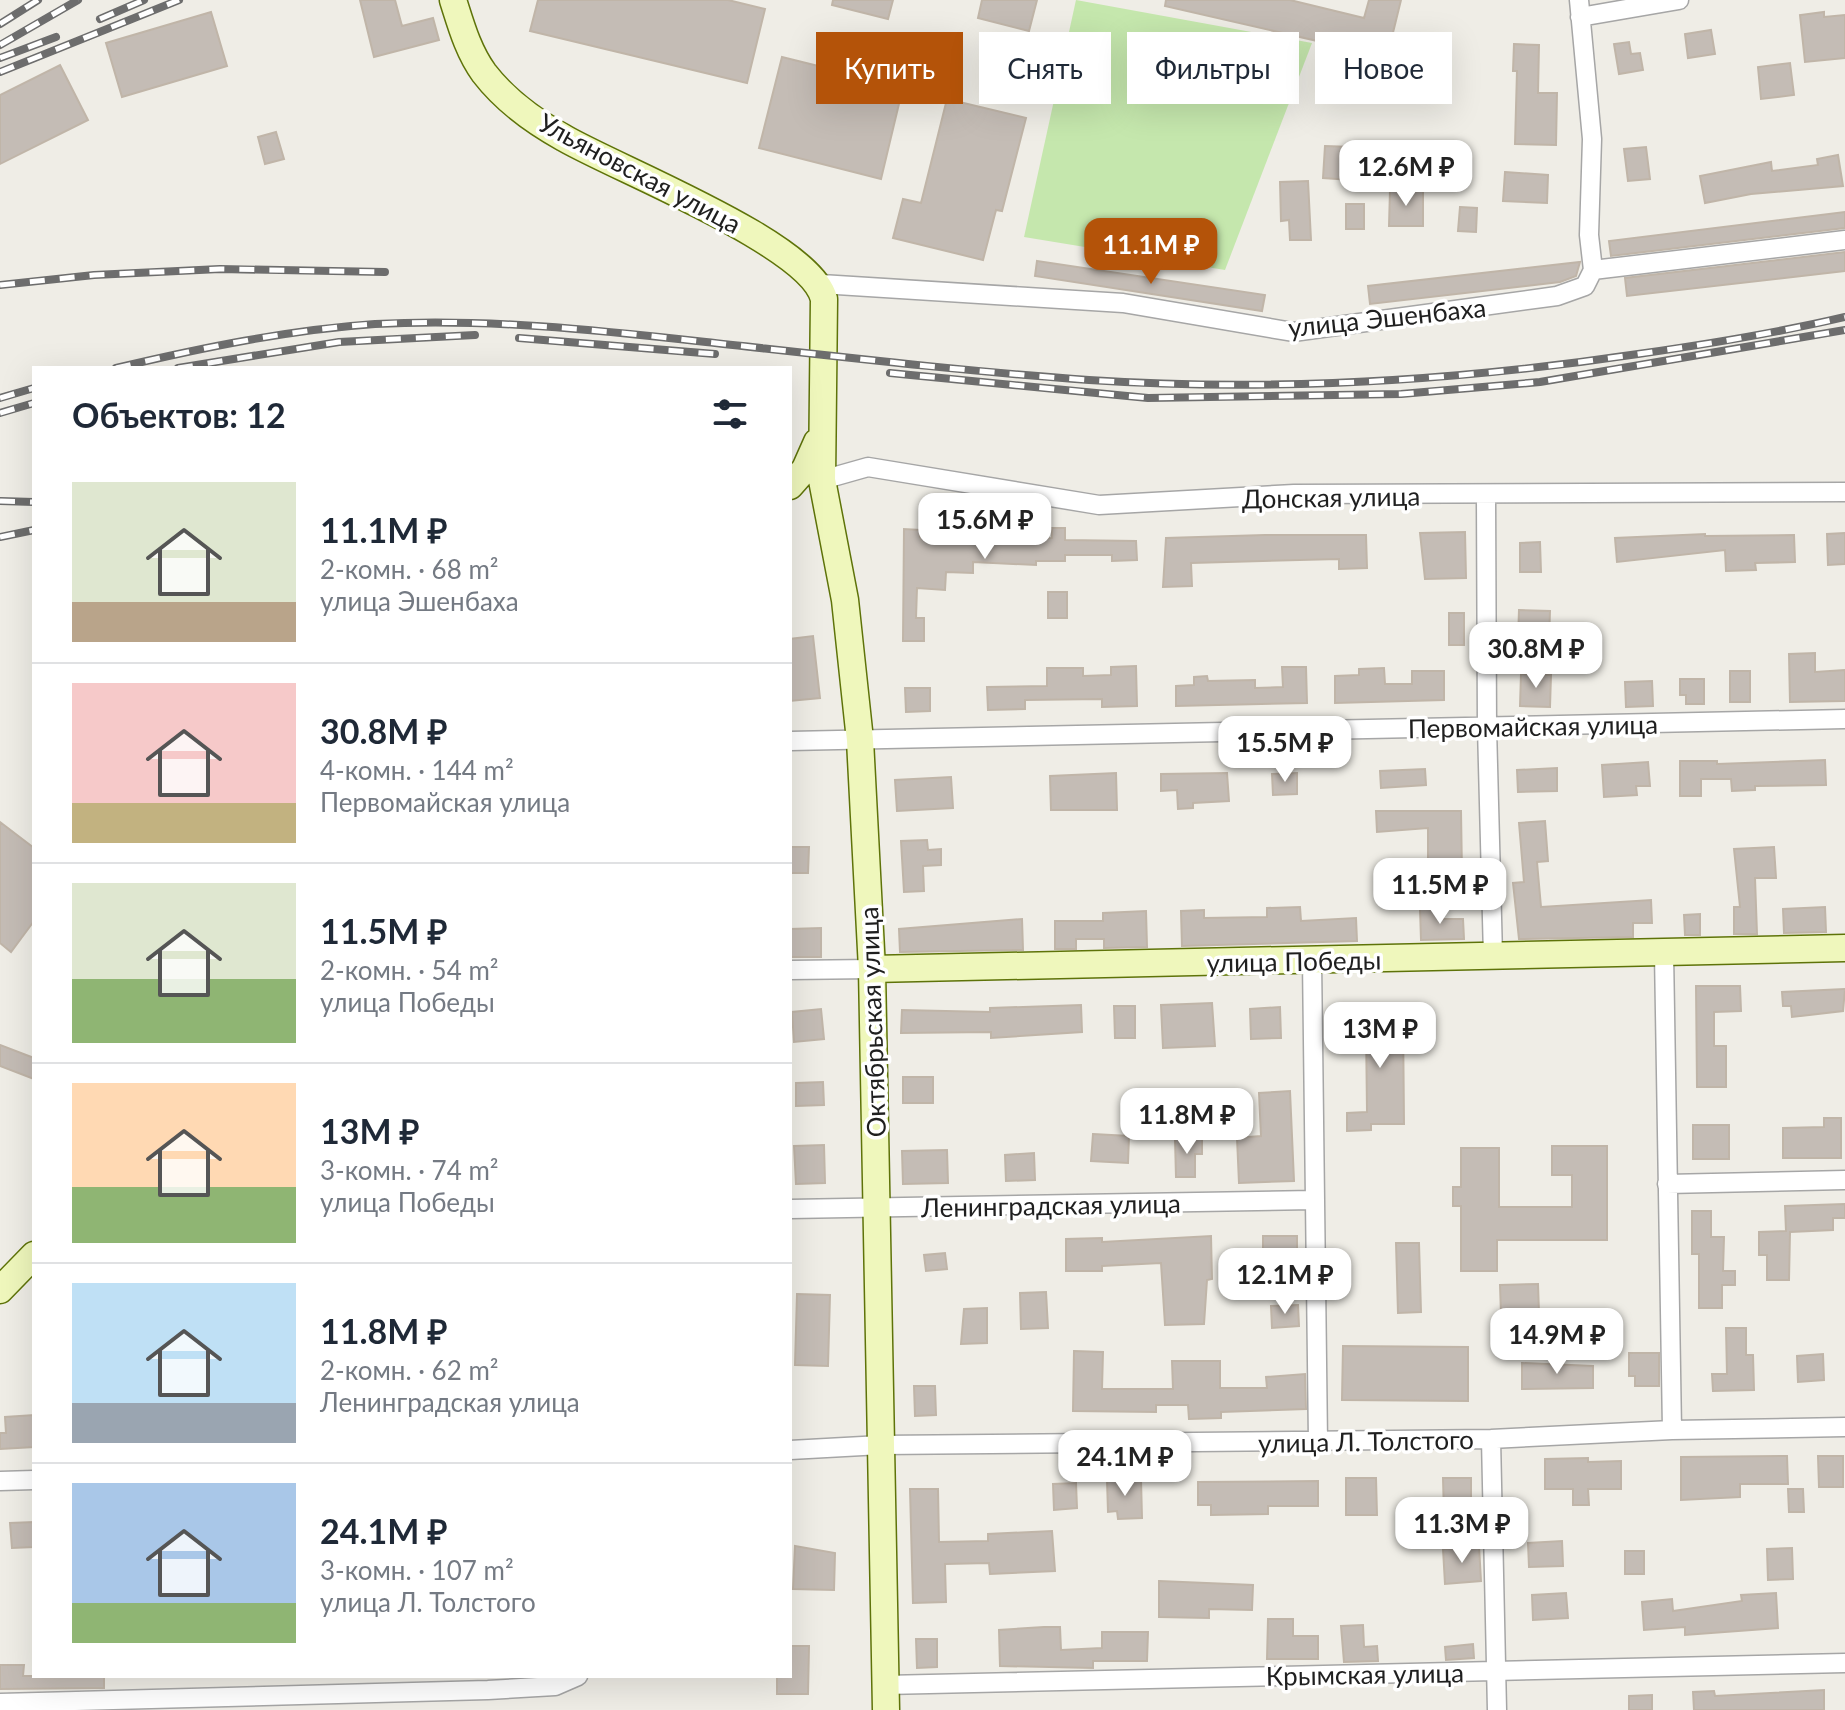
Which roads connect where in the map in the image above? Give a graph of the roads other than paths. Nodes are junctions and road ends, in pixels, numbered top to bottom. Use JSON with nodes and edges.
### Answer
{"nodes":[{"id":1,"x":453,"y":0,"type":"edge"},
{"id":2,"x":1679,"y":0,"type":"edge"},
{"id":3,"x":1580,"y":9,"type":"edge"},
{"id":4,"x":1845,"y":240,"type":"edge"},
{"id":5,"x":1593,"y":270,"type":"junction"},
{"id":6,"x":821,"y":284,"type":"junction"},
{"id":7,"x":820,"y":436,"type":"junction"},
{"id":8,"x":822,"y":480,"type":"junction"},
{"id":9,"x":792,"y":484,"type":"edge"},
{"id":10,"x":1845,"y":492,"type":"edge"},
{"id":11,"x":1486,"y":496,"type":"junction"},
{"id":12,"x":1845,"y":719,"type":"edge"},
{"id":13,"x":1487,"y":727,"type":"junction"},
{"id":14,"x":860,"y":740,"type":"junction"},
{"id":15,"x":792,"y":741,"type":"edge"},
{"id":16,"x":1845,"y":948,"type":"edge"},
{"id":17,"x":1664,"y":953,"type":"junction"},
{"id":18,"x":1493,"y":956,"type":"junction"},
{"id":19,"x":1312,"y":960,"type":"junction"},
{"id":20,"x":872,"y":969,"type":"junction"},
{"id":21,"x":792,"y":970,"type":"edge"},
{"id":22,"x":1845,"y":1180,"type":"edge"},
{"id":23,"x":1667,"y":1184,"type":"junction"},
{"id":24,"x":1313,"y":1200,"type":"junction"},
{"id":25,"x":876,"y":1207,"type":"junction"},
{"id":26,"x":792,"y":1209,"type":"edge"},
{"id":27,"x":32,"y":1257,"type":"edge"},
{"id":28,"x":0,"y":1290,"type":"edge"},
{"id":29,"x":1845,"y":1427,"type":"edge"},
{"id":30,"x":1672,"y":1430,"type":"junction"},
{"id":31,"x":1491,"y":1439,"type":"junction"},
{"id":32,"x":1318,"y":1442,"type":"junction"},
{"id":33,"x":881,"y":1445,"type":"junction"},
{"id":34,"x":792,"y":1450,"type":"edge"},
{"id":35,"x":32,"y":1480,"type":"edge"},
{"id":36,"x":0,"y":1481,"type":"edge"},
{"id":37,"x":1845,"y":1663,"type":"edge"},
{"id":38,"x":1496,"y":1670,"type":"junction"},
{"id":39,"x":573,"y":1678,"type":"edge"},
{"id":40,"x":885,"y":1697,"type":"edge"},
{"id":41,"x":0,"y":1703,"type":"edge"},
{"id":42,"x":1497,"y":1710,"type":"edge"}],
"edges":[{"from":1,"to":6,"type":"main road","name":"Ульяновская улица"},
{"from":2,"to":3,"type":"street"},
{"from":3,"to":5,"type":"street"},
{"from":4,"to":5,"type":"street"},
{"from":5,"to":6,"type":"street","name":"улица Эшенбаха"},
{"from":6,"to":7,"type":"main road","name":"Октябрьская улица"},
{"from":7,"to":8,"type":"main road","name":"Октябрьская улица"},
{"from":7,"to":9,"type":"main road"},
{"from":8,"to":11,"type":"street","name":"Донская улица"},
{"from":8,"to":14,"type":"main road","name":"Октябрьская улица"},
{"from":10,"to":11,"type":"street","name":"Донская улица"},
{"from":11,"to":13,"type":"street"},
{"from":12,"to":13,"type":"street","name":"Первомайская улица"},
{"from":13,"to":14,"type":"street","name":"Первомайская улица"},
{"from":13,"to":18,"type":"street"},
{"from":14,"to":15,"type":"street","name":"Первомайская улица"},
{"from":14,"to":20,"type":"main road","name":"Октябрьская улица"},
{"from":16,"to":17,"type":"main road","name":"улица Победы"},
{"from":17,"to":18,"type":"main road","name":"улица Победы"},
{"from":17,"to":23,"type":"street"},
{"from":18,"to":19,"type":"main road","name":"улица Победы"},
{"from":19,"to":20,"type":"main road","name":"улица Победы"},
{"from":19,"to":24,"type":"street"},
{"from":20,"to":21,"type":"street","name":"улица Победы"},
{"from":20,"to":25,"type":"main road","name":"Октябрьская улица"},
{"from":22,"to":23,"type":"street"},
{"from":23,"to":30,"type":"street"},
{"from":24,"to":25,"type":"street","name":"Ленинградская улица"},
{"from":24,"to":32,"type":"street"},
{"from":25,"to":26,"type":"street","name":"Ленинградская улица"},
{"from":25,"to":33,"type":"main road","name":"Октябрьская улица"},
{"from":27,"to":28,"type":"main road"},
{"from":29,"to":30,"type":"street","name":"улица Л. Толстого"},
{"from":30,"to":31,"type":"street","name":"улица Л. Толстого"},
{"from":31,"to":32,"type":"street","name":"улица Л. Толстого"},
{"from":31,"to":38,"type":"street"},
{"from":32,"to":33,"type":"street","name":"улица Л. Толстого"},
{"from":33,"to":34,"type":"street","name":"улица Л. Толстого"},
{"from":33,"to":40,"type":"main road","name":"Октябрьская улица"},
{"from":35,"to":36,"type":"street"},
{"from":37,"to":38,"type":"street","name":"Крымская улица"},
{"from":38,"to":40,"type":"street","name":"Крымская улица"},
{"from":38,"to":42,"type":"street"},
{"from":39,"to":41,"type":"street"}]}
